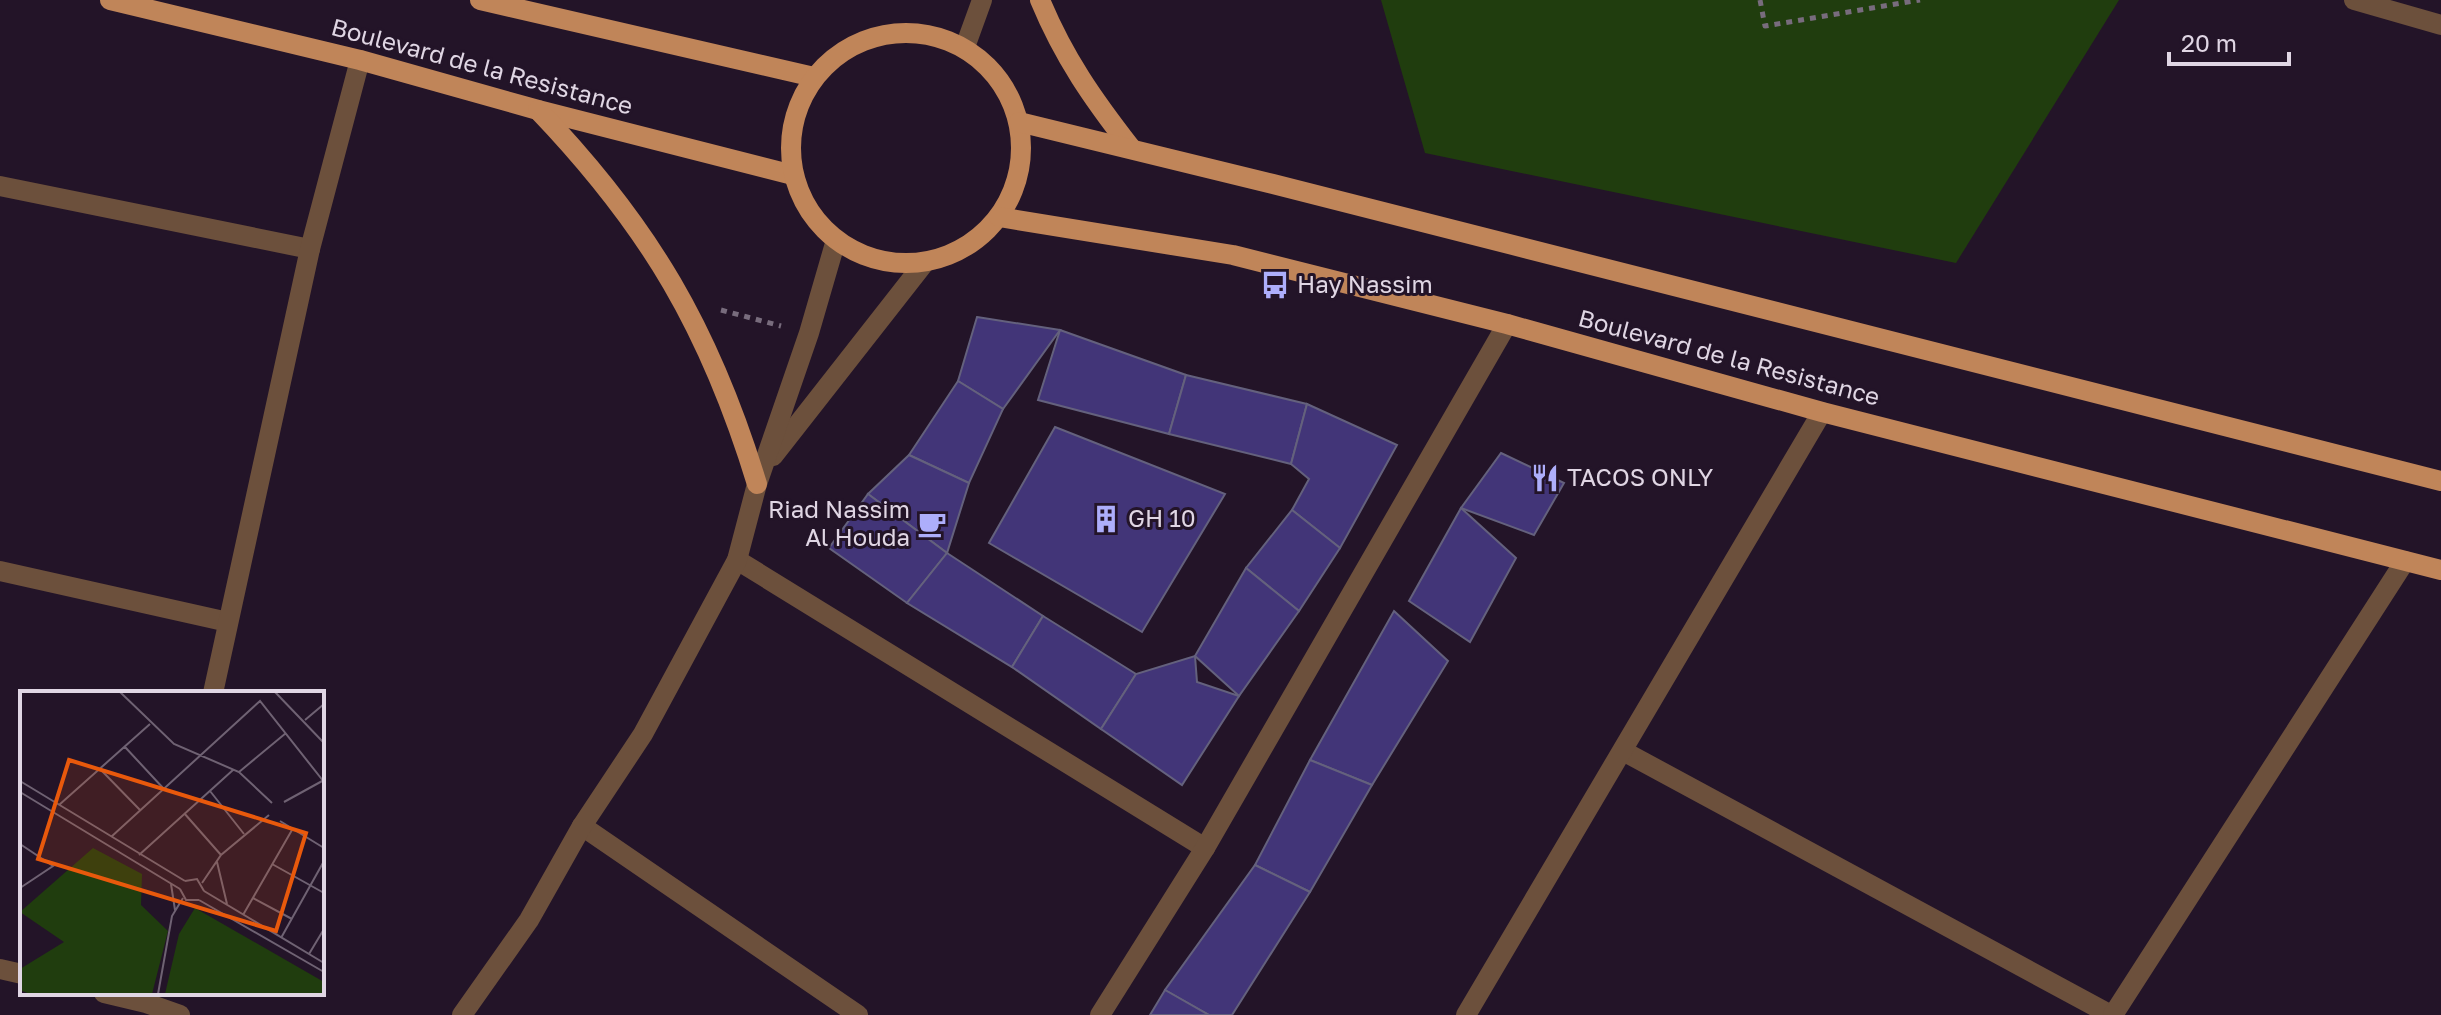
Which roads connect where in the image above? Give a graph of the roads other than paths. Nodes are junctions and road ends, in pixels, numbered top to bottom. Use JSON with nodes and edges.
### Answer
{"nodes":[{"id":1,"x":110,"y":0,"type":"edge"},
{"id":2,"x":480,"y":0,"type":"edge"},
{"id":3,"x":982,"y":0,"type":"edge"},
{"id":4,"x":1040,"y":0,"type":"edge"},
{"id":5,"x":2354,"y":0,"type":"edge"},
{"id":6,"x":2441,"y":25,"type":"edge"},
{"id":7,"x":965,"y":47,"type":"junction"},
{"id":8,"x":360,"y":60,"type":"junction"},
{"id":9,"x":814,"y":77,"type":"junction"},
{"id":10,"x":538,"y":110,"type":"junction"},
{"id":11,"x":1019,"y":122,"type":"junction"},
{"id":12,"x":1131,"y":148,"type":"junction"},
{"id":13,"x":793,"y":175,"type":"junction"},
{"id":14,"x":0,"y":186,"type":"edge"},
{"id":15,"x":999,"y":217,"type":"junction"},
{"id":16,"x":836,"y":240,"type":"junction"},
{"id":17,"x":310,"y":249,"type":"junction"},
{"id":18,"x":925,"y":262,"type":"junction"},
{"id":19,"x":1507,"y":324,"type":"junction"},
{"id":20,"x":1822,"y":412,"type":"junction"},
{"id":21,"x":760,"y":476,"type":"junction"},
{"id":22,"x":2441,"y":481,"type":"edge"},
{"id":23,"x":737,"y":560,"type":"junction"},
{"id":24,"x":2405,"y":561,"type":"junction"},
{"id":25,"x":2441,"y":570,"type":"edge"},
{"id":26,"x":0,"y":571,"type":"edge"},
{"id":27,"x":228,"y":622,"type":"junction"},
{"id":28,"x":213,"y":691,"type":"edge"},
{"id":29,"x":1623,"y":751,"type":"junction"},
{"id":30,"x":582,"y":826,"type":"junction"},
{"id":31,"x":1205,"y":848,"type":"junction"},
{"id":32,"x":0,"y":969,"type":"edge"},
{"id":33,"x":20,"y":974,"type":"edge"},
{"id":34,"x":121,"y":995,"type":"edge"},
{"id":35,"x":147,"y":998,"type":"edge"},
{"id":36,"x":180,"y":1015,"type":"edge"},
{"id":37,"x":462,"y":1015,"type":"edge"},
{"id":38,"x":858,"y":1015,"type":"edge"},
{"id":39,"x":1100,"y":1015,"type":"edge"},
{"id":40,"x":1466,"y":1015,"type":"edge"},
{"id":41,"x":2112,"y":1015,"type":"edge"}],
"edges":[{"from":1,"to":8,"type":"main road","name":"Boulevard de la Resistance"},
{"from":2,"to":9,"type":"main road"},
{"from":3,"to":7,"type":"street"},
{"from":4,"to":12,"type":"main road"},
{"from":5,"to":6,"type":"street"},
{"from":7,"to":9,"type":"main road"},
{"from":7,"to":11,"type":"main road"},
{"from":8,"to":10,"type":"main road","name":"Boulevard de la Resistance"},
{"from":8,"to":17,"type":"street"},
{"from":9,"to":13,"type":"main road"},
{"from":10,"to":13,"type":"main road","name":"Boulevard de la Resistance"},
{"from":10,"to":21,"type":"main road"},
{"from":11,"to":12,"type":"main road"},
{"from":11,"to":15,"type":"main road"},
{"from":12,"to":22,"type":"main road"},
{"from":13,"to":16,"type":"main road"},
{"from":14,"to":17,"type":"street"},
{"from":15,"to":18,"type":"main road"},
{"from":15,"to":19,"type":"main road","name":"Boulevard de la Resistance"},
{"from":16,"to":18,"type":"main road"},
{"from":16,"to":21,"type":"street"},
{"from":17,"to":27,"type":"street"},
{"from":18,"to":21,"type":"street"},
{"from":19,"to":20,"type":"main road","name":"Boulevard de la Resistance"},
{"from":19,"to":31,"type":"street"},
{"from":20,"to":24,"type":"main road","name":"Boulevard de la Resistance"},
{"from":20,"to":29,"type":"street"},
{"from":21,"to":23,"type":"street"},
{"from":23,"to":30,"type":"street"},
{"from":23,"to":31,"type":"street"},
{"from":24,"to":25,"type":"main road","name":"Boulevard de la Resistance"},
{"from":24,"to":41,"type":"street"},
{"from":26,"to":27,"type":"street"},
{"from":27,"to":28,"type":"street"},
{"from":29,"to":40,"type":"street"},
{"from":29,"to":41,"type":"street"},
{"from":30,"to":37,"type":"street"},
{"from":30,"to":38,"type":"street"},
{"from":31,"to":39,"type":"street"},
{"from":32,"to":33,"type":"street"},
{"from":34,"to":35,"type":"street"},
{"from":35,"to":36,"type":"street"}]}
